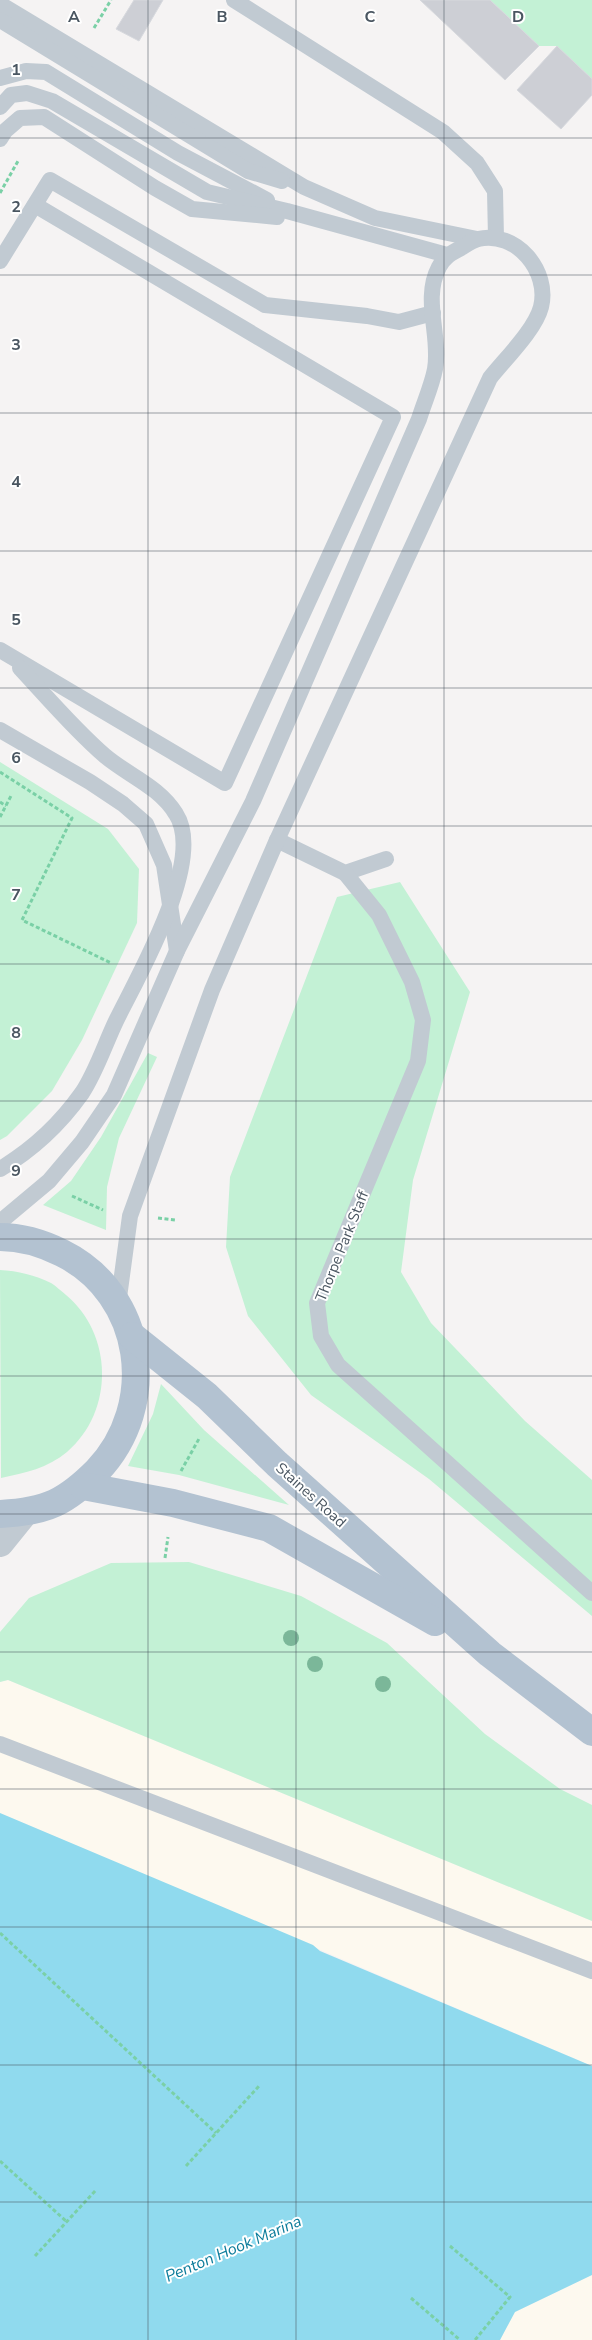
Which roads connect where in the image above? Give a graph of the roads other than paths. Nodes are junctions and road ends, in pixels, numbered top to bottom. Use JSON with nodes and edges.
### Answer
{"nodes":[{"id":1,"x":234,"y":0,"type":"edge"},
{"id":2,"x":0,"y":4,"type":"edge"},
{"id":3,"x":0,"y":20,"type":"edge"},
{"id":4,"x":0,"y":78,"type":"edge"},
{"id":5,"x":0,"y":106,"type":"edge"},
{"id":6,"x":0,"y":139,"type":"edge"},
{"id":7,"x":304,"y":187,"type":"junction"},
{"id":8,"x":35,"y":205,"type":"junction"},
{"id":9,"x":288,"y":211,"type":"junction"},
{"id":10,"x":329,"y":222,"type":"junction"},
{"id":11,"x":496,"y":238,"type":"junction"},
{"id":12,"x":477,"y":239,"type":"junction"},
{"id":13,"x":447,"y":255,"type":"junction"},
{"id":14,"x":0,"y":261,"type":"edge"},
{"id":15,"x":433,"y":313,"type":"junction"},
{"id":16,"x":2,"y":652,"type":"edge"},
{"id":17,"x":0,"y":730,"type":"edge"},
{"id":18,"x":277,"y":840,"type":"junction"},
{"id":19,"x":386,"y":859,"type":"dead end"},
{"id":20,"x":345,"y":873,"type":"junction"},
{"id":21,"x":171,"y":907,"type":"junction"},
{"id":22,"x":177,"y":951,"type":"junction"},
{"id":23,"x":0,"y":1170,"type":"edge"},
{"id":24,"x":0,"y":1222,"type":"edge"},
{"id":25,"x":0,"y":1238,"type":"edge"},
{"id":26,"x":118,"y":1305,"type":"junction"},
{"id":27,"x":132,"y":1336,"type":"junction"},
{"id":28,"x":82,"y":1486,"type":"junction"},
{"id":29,"x":13,"y":1513,"type":"edge"},
{"id":30,"x":0,"y":1543,"type":"edge"},
{"id":31,"x":592,"y":1593,"type":"edge"},
{"id":32,"x":490,"y":1654,"type":"junction"},
{"id":33,"x":592,"y":1732,"type":"edge"},
{"id":34,"x":0,"y":1744,"type":"edge"},
{"id":35,"x":592,"y":1971,"type":"edge"}],
"edges":[{"from":1,"to":11,"type":"lane"},
{"from":2,"to":7,"type":"lane"},
{"from":3,"to":7,"type":"lane"},
{"from":4,"to":9,"type":"lane"},
{"from":5,"to":9,"type":"lane"},
{"from":6,"to":10,"type":"lane"},
{"from":7,"to":12,"type":"lane"},
{"from":8,"to":14,"type":"lane"},
{"from":8,"to":15,"type":"lane"},
{"from":8,"to":16,"type":"lane"},
{"from":9,"to":10,"type":"lane"},
{"from":10,"to":13,"type":"lane"},
{"from":11,"to":12,"type":"lane"},
{"from":11,"to":18,"type":"lane"},
{"from":12,"to":13,"type":"lane"},
{"from":13,"to":15,"type":"lane"},
{"from":15,"to":22,"type":"lane"},
{"from":16,"to":21,"type":"lane"},
{"from":17,"to":21,"type":"lane"},
{"from":18,"to":20,"type":"lane"},
{"from":18,"to":26,"type":"lane"},
{"from":19,"to":20,"type":"lane"},
{"from":20,"to":31,"type":"lane","name":"Thorpe Park Staff"},
{"from":21,"to":22,"type":"lane"},
{"from":21,"to":23,"type":"lane"},
{"from":22,"to":24,"type":"lane"},
{"from":25,"to":26,"type":"main road"},
{"from":26,"to":27,"type":"main road"},
{"from":27,"to":28,"type":"main road"},
{"from":27,"to":32,"type":"main road","name":"Staines Road"},
{"from":28,"to":29,"type":"main road"},
{"from":28,"to":32,"type":"main road","name":"Staines Road"},
{"from":29,"to":30,"type":"street"},
{"from":32,"to":33,"type":"main road","name":"Staines Road"},
{"from":34,"to":35,"type":"lane"}]}
